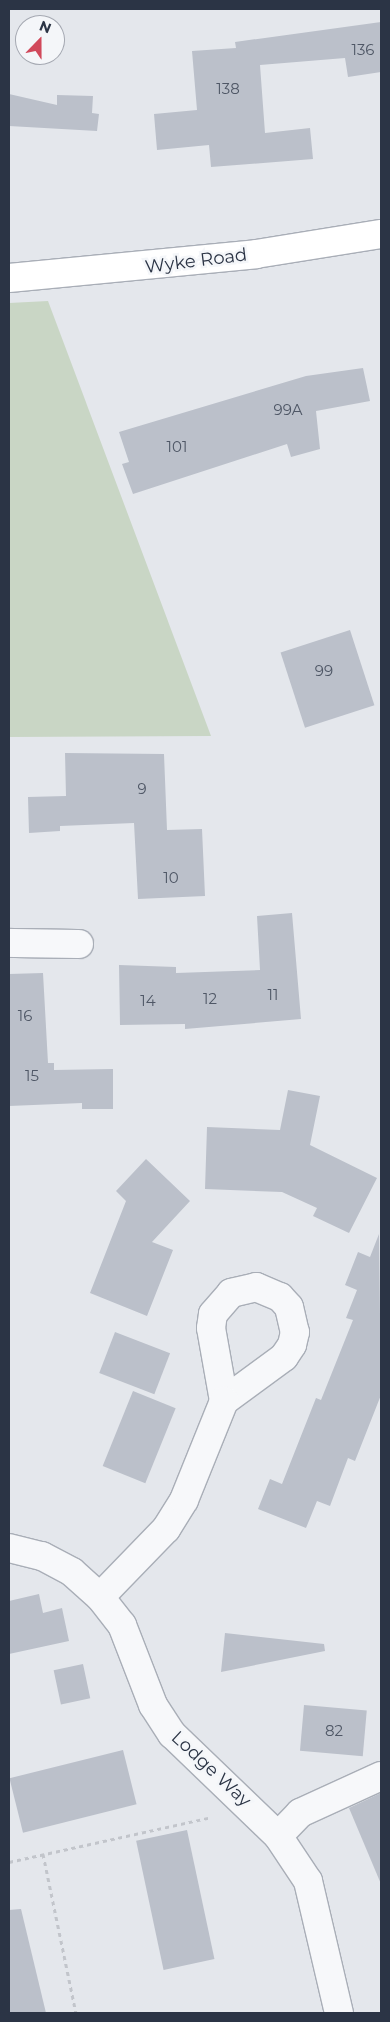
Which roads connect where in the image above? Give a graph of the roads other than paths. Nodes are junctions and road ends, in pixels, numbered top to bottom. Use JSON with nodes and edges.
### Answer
{"nodes":[{"id":1,"x":381,"y":234,"type":"edge"},
{"id":2,"x":9,"y":278,"type":"edge"},
{"id":3,"x":9,"y":943,"type":"edge"},
{"id":4,"x":79,"y":944,"type":"dead end"},
{"id":5,"x":224,"y":1401,"type":"dead end"},
{"id":6,"x":9,"y":1548,"type":"edge"},
{"id":7,"x":100,"y":1597,"type":"junction"},
{"id":8,"x":381,"y":1776,"type":"edge"},
{"id":9,"x":278,"y":1836,"type":"junction"},
{"id":10,"x":339,"y":2013,"type":"edge"}],
"edges":[{"from":1,"to":2,"type":"main road","name":"Wyke Road"},
{"from":3,"to":4,"type":"street"},
{"from":5,"to":7,"type":"street"},
{"from":6,"to":7,"type":"street","name":"Lodge Way"},
{"from":7,"to":9,"type":"street","name":"Lodge Way"},
{"from":8,"to":9,"type":"street"},
{"from":9,"to":10,"type":"street","name":"Lodge Way"}]}
